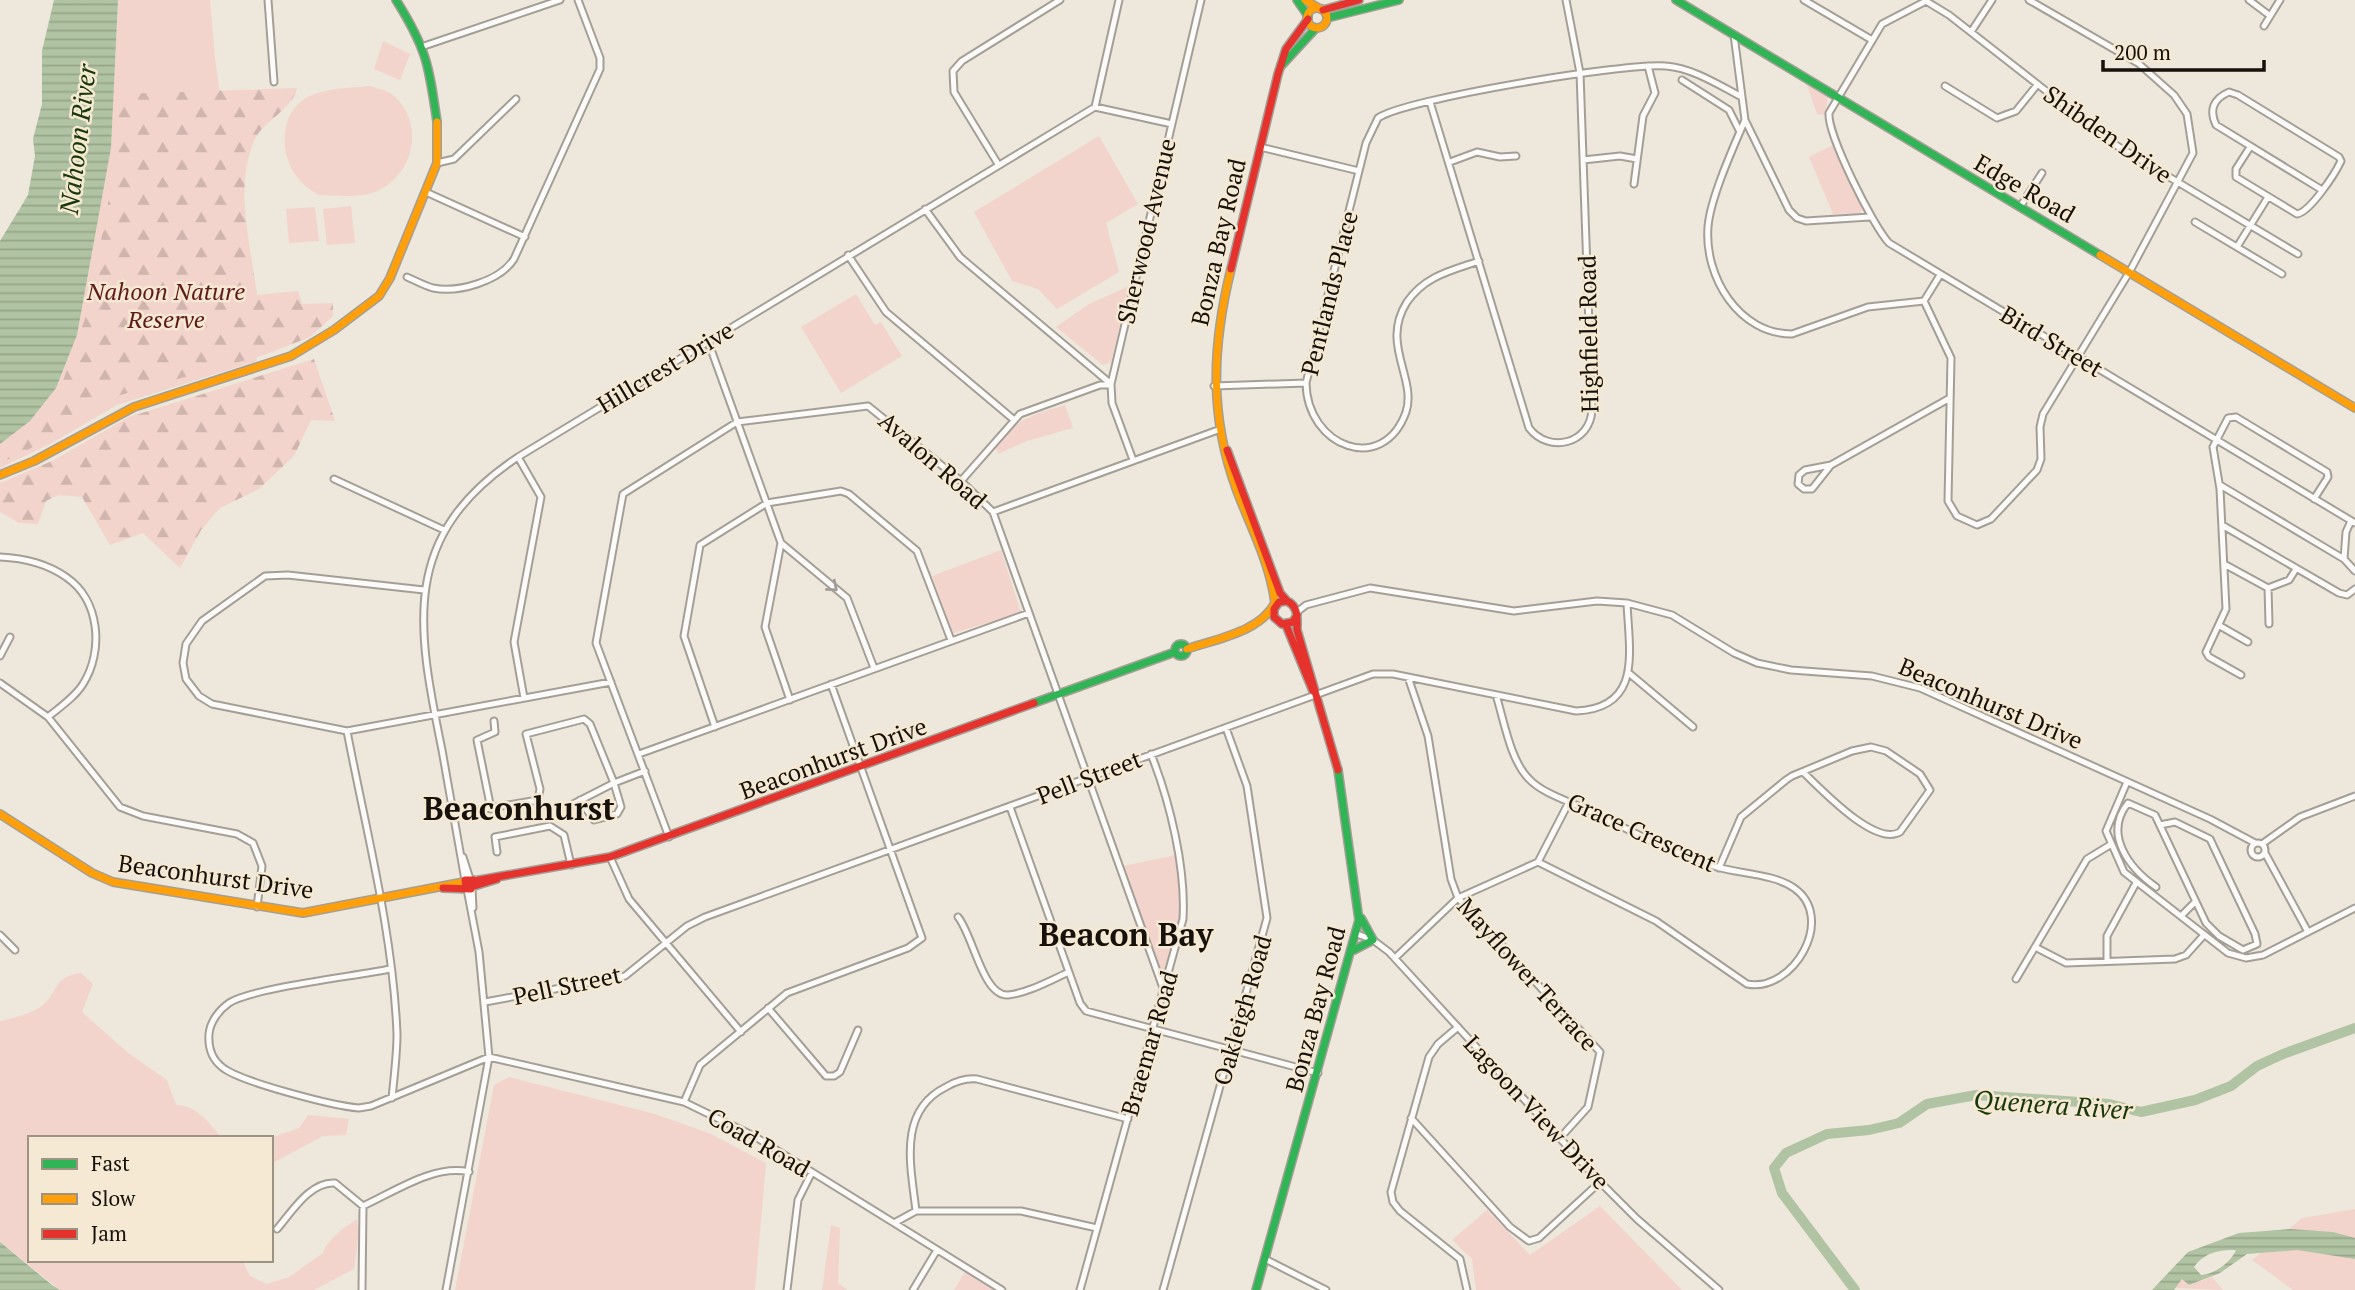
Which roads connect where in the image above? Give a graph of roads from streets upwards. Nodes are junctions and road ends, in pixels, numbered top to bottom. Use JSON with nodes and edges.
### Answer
{"nodes":[{"id":1,"x":268,"y":0,"type":"edge"},
{"id":2,"x":396,"y":0,"type":"edge"},
{"id":3,"x":560,"y":0,"type":"edge"},
{"id":4,"x":578,"y":0,"type":"edge"},
{"id":5,"x":1060,"y":0,"type":"edge"},
{"id":6,"x":1119,"y":0,"type":"edge"},
{"id":7,"x":1201,"y":0,"type":"edge"},
{"id":8,"x":1297,"y":0,"type":"edge"},
{"id":9,"x":1305,"y":0,"type":"edge"},
{"id":10,"x":1359,"y":0,"type":"edge"},
{"id":11,"x":1399,"y":0,"type":"edge"},
{"id":12,"x":1566,"y":0,"type":"edge"},
{"id":13,"x":1676,"y":0,"type":"edge"},
{"id":14,"x":1804,"y":0,"type":"edge"},
{"id":15,"x":1992,"y":0,"type":"edge"},
{"id":16,"x":2029,"y":0,"type":"edge"},
{"id":17,"x":2249,"y":0,"type":"edge"},
{"id":18,"x":2280,"y":0,"type":"edge"},
{"id":19,"x":1926,"y":1,"type":"edge"},
{"id":20,"x":1322,"y":9,"type":"junction"},
{"id":21,"x":2269,"y":15,"type":"junction"},
{"id":22,"x":1308,"y":18,"type":"junction"},
{"id":23,"x":1327,"y":18,"type":"junction"},
{"id":24,"x":2264,"y":26,"type":"dead end"},
{"id":25,"x":1316,"y":28,"type":"junction"},
{"id":26,"x":1971,"y":32,"type":"junction"},
{"id":27,"x":1734,"y":36,"type":"junction"},
{"id":28,"x":1872,"y":40,"type":"junction"},
{"id":29,"x":424,"y":46,"type":"junction"},
{"id":30,"x":1281,"y":66,"type":"junction"},
{"id":31,"x":1648,"y":66,"type":"junction"},
{"id":32,"x":1580,"y":74,"type":"junction"},
{"id":33,"x":1682,"y":80,"type":"dead end"},
{"id":34,"x":274,"y":82,"type":"dead end"},
{"id":35,"x":2037,"y":85,"type":"junction"},
{"id":36,"x":1945,"y":86,"type":"dead end"},
{"id":37,"x":1740,"y":96,"type":"junction"},
{"id":38,"x":1836,"y":96,"type":"junction"},
{"id":39,"x":516,"y":99,"type":"dead end"},
{"id":40,"x":1430,"y":102,"type":"junction"},
{"id":41,"x":1095,"y":107,"type":"junction"},
{"id":42,"x":1745,"y":120,"type":"junction"},
{"id":43,"x":1172,"y":124,"type":"junction"},
{"id":44,"x":1740,"y":132,"type":"junction"},
{"id":45,"x":1260,"y":147,"type":"junction"},
{"id":46,"x":2250,"y":147,"type":"junction"},
{"id":47,"x":1517,"y":156,"type":"dead end"},
{"id":48,"x":1637,"y":159,"type":"junction"},
{"id":49,"x":1583,"y":160,"type":"junction"},
{"id":50,"x":1450,"y":162,"type":"junction"},
{"id":51,"x":438,"y":163,"type":"junction"},
{"id":52,"x":998,"y":164,"type":"junction"},
{"id":53,"x":1359,"y":171,"type":"junction"},
{"id":54,"x":2042,"y":173,"type":"dead end"},
{"id":55,"x":2178,"y":182,"type":"junction"},
{"id":56,"x":1634,"y":184,"type":"dead end"},
{"id":57,"x":2322,"y":190,"type":"junction"},
{"id":58,"x":428,"y":192,"type":"junction"},
{"id":59,"x":2268,"y":197,"type":"junction"},
{"id":60,"x":2020,"y":207,"type":"junction"},
{"id":61,"x":925,"y":209,"type":"junction"},
{"id":62,"x":1870,"y":217,"type":"junction"},
{"id":63,"x":2195,"y":222,"type":"dead end"},
{"id":64,"x":2252,"y":226,"type":"junction"},
{"id":65,"x":525,"y":237,"type":"junction"},
{"id":66,"x":2237,"y":247,"type":"junction"},
{"id":67,"x":2298,"y":254,"type":"dead end"},
{"id":68,"x":848,"y":255,"type":"junction"},
{"id":69,"x":1479,"y":261,"type":"junction"},
{"id":70,"x":2130,"y":271,"type":"junction"},
{"id":71,"x":2282,"y":274,"type":"dead end"},
{"id":72,"x":1940,"y":275,"type":"junction"},
{"id":73,"x":407,"y":277,"type":"dead end"},
{"id":74,"x":1924,"y":301,"type":"junction"},
{"id":75,"x":708,"y":341,"type":"junction"},
{"id":76,"x":2077,"y":357,"type":"junction"},
{"id":77,"x":1306,"y":383,"type":"junction"},
{"id":78,"x":1111,"y":384,"type":"junction"},
{"id":79,"x":1214,"y":386,"type":"junction"},
{"id":80,"x":1950,"y":398,"type":"junction"},
{"id":81,"x":2355,"y":408,"type":"edge"},
{"id":82,"x":1013,"y":419,"type":"junction"},
{"id":83,"x":737,"y":422,"type":"junction"},
{"id":84,"x":1218,"y":430,"type":"junction"},
{"id":85,"x":2215,"y":439,"type":"junction"},
{"id":86,"x":518,"y":457,"type":"junction"},
{"id":87,"x":1133,"y":460,"type":"junction"},
{"id":88,"x":1831,"y":465,"type":"junction"},
{"id":89,"x":0,"y":475,"type":"edge"},
{"id":90,"x":334,"y":480,"type":"dead end"},
{"id":91,"x":961,"y":481,"type":"junction"},
{"id":92,"x":2220,"y":485,"type":"junction"},
{"id":93,"x":2314,"y":499,"type":"junction"},
{"id":94,"x":767,"y":503,"type":"junction"},
{"id":95,"x":993,"y":512,"type":"junction"},
{"id":96,"x":2353,"y":522,"type":"edge"},
{"id":97,"x":2222,"y":525,"type":"junction"},
{"id":98,"x":444,"y":530,"type":"junction"},
{"id":99,"x":781,"y":543,"type":"junction"},
{"id":100,"x":0,"y":556,"type":"edge"},
{"id":101,"x":2344,"y":559,"type":"junction"},
{"id":102,"x":2224,"y":564,"type":"junction"},
{"id":103,"x":2296,"y":569,"type":"junction"},
{"id":104,"x":2355,"y":571,"type":"edge"},
{"id":105,"x":2268,"y":588,"type":"junction"},
{"id":106,"x":2355,"y":589,"type":"edge"},
{"id":107,"x":424,"y":590,"type":"junction"},
{"id":108,"x":1289,"y":601,"type":"junction"},
{"id":109,"x":1627,"y":603,"type":"junction"},
{"id":110,"x":1306,"y":605,"type":"junction"},
{"id":111,"x":1274,"y":608,"type":"junction"},
{"id":112,"x":1029,"y":613,"type":"junction"},
{"id":113,"x":1297,"y":614,"type":"junction"},
{"id":114,"x":1255,"y":624,"type":"junction"},
{"id":115,"x":1282,"y":624,"type":"junction"},
{"id":116,"x":2269,"y":624,"type":"dead end"},
{"id":117,"x":2220,"y":626,"type":"junction"},
{"id":118,"x":10,"y":637,"type":"dead end"},
{"id":119,"x":951,"y":640,"type":"junction"},
{"id":120,"x":2248,"y":642,"type":"dead end"},
{"id":121,"x":0,"y":656,"type":"edge"},
{"id":122,"x":874,"y":668,"type":"junction"},
{"id":123,"x":1630,"y":674,"type":"junction"},
{"id":124,"x":2241,"y":675,"type":"dead end"},
{"id":125,"x":1408,"y":677,"type":"junction"},
{"id":126,"x":611,"y":682,"type":"junction"},
{"id":127,"x":0,"y":683,"type":"edge"},
{"id":128,"x":831,"y":684,"type":"junction"},
{"id":129,"x":1315,"y":694,"type":"junction"},
{"id":130,"x":1496,"y":695,"type":"junction"},
{"id":131,"x":1058,"y":696,"type":"junction"},
{"id":132,"x":524,"y":698,"type":"junction"},
{"id":133,"x":790,"y":700,"type":"junction"},
{"id":134,"x":435,"y":714,"type":"junction"},
{"id":135,"x":48,"y":717,"type":"junction"},
{"id":136,"x":494,"y":722,"type":"dead end"},
{"id":137,"x":715,"y":727,"type":"junction"},
{"id":138,"x":1693,"y":727,"type":"dead end"},
{"id":139,"x":1226,"y":728,"type":"junction"},
{"id":140,"x":347,"y":731,"type":"junction"},
{"id":141,"x":639,"y":754,"type":"junction"},
{"id":142,"x":1152,"y":754,"type":"junction"},
{"id":143,"x":862,"y":768,"type":"junction"},
{"id":144,"x":645,"y":771,"type":"junction"},
{"id":145,"x":1803,"y":772,"type":"junction"},
{"id":146,"x":1087,"y":778,"type":"junction"},
{"id":147,"x":2127,"y":782,"type":"junction"},
{"id":148,"x":614,"y":783,"type":"junction"},
{"id":149,"x":2355,"y":796,"type":"edge"},
{"id":150,"x":580,"y":800,"type":"junction"},
{"id":151,"x":1569,"y":802,"type":"junction"},
{"id":152,"x":573,"y":804,"type":"dead end"},
{"id":153,"x":1010,"y":807,"type":"junction"},
{"id":154,"x":491,"y":809,"type":"junction"},
{"id":155,"x":0,"y":814,"type":"edge"},
{"id":156,"x":454,"y":814,"type":"junction"},
{"id":157,"x":2160,"y":825,"type":"junction"},
{"id":158,"x":669,"y":837,"type":"junction"},
{"id":159,"x":2110,"y":845,"type":"junction"},
{"id":160,"x":2260,"y":849,"type":"junction"},
{"id":161,"x":892,"y":850,"type":"junction"},
{"id":162,"x":497,"y":852,"type":"dead end"},
{"id":163,"x":610,"y":858,"type":"junction"},
{"id":164,"x":1538,"y":862,"type":"junction"},
{"id":165,"x":571,"y":865,"type":"junction"},
{"id":166,"x":1719,"y":867,"type":"junction"},
{"id":167,"x":2136,"y":883,"type":"junction"},
{"id":168,"x":469,"y":884,"type":"junction"},
{"id":169,"x":2156,"y":887,"type":"dead end"},
{"id":170,"x":1458,"y":898,"type":"junction"},
{"id":171,"x":381,"y":900,"type":"junction"},
{"id":172,"x":2195,"y":902,"type":"junction"},
{"id":173,"x":257,"y":907,"type":"junction"},
{"id":174,"x":2355,"y":908,"type":"edge"},
{"id":175,"x":1359,"y":915,"type":"junction"},
{"id":176,"x":2180,"y":916,"type":"junction"},
{"id":177,"x":958,"y":917,"type":"dead end"},
{"id":178,"x":2308,"y":932,"type":"junction"},
{"id":179,"x":0,"y":934,"type":"edge"},
{"id":180,"x":1357,"y":934,"type":"junction"},
{"id":181,"x":2204,"y":935,"type":"junction"},
{"id":182,"x":1373,"y":940,"type":"junction"},
{"id":183,"x":666,"y":943,"type":"junction"},
{"id":184,"x":2035,"y":947,"type":"junction"},
{"id":185,"x":15,"y":950,"type":"dead end"},
{"id":186,"x":1352,"y":953,"type":"junction"},
{"id":187,"x":1395,"y":958,"type":"junction"},
{"id":188,"x":2107,"y":961,"type":"junction"},
{"id":189,"x":390,"y":969,"type":"junction"},
{"id":190,"x":1069,"y":972,"type":"junction"},
{"id":191,"x":2016,"y":979,"type":"dead end"},
{"id":192,"x":1164,"y":988,"type":"junction"},
{"id":193,"x":485,"y":1002,"type":"junction"},
{"id":194,"x":768,"y":1008,"type":"junction"},
{"id":195,"x":205,"y":1018,"type":"dead end"},
{"id":196,"x":214,"y":1019,"type":"junction"},
{"id":197,"x":1458,"y":1027,"type":"junction"},
{"id":198,"x":858,"y":1030,"type":"dead end"},
{"id":199,"x":1153,"y":1030,"type":"junction"},
{"id":200,"x":741,"y":1032,"type":"junction"},
{"id":201,"x":1231,"y":1051,"type":"junction"},
{"id":202,"x":489,"y":1057,"type":"junction"},
{"id":203,"x":1318,"y":1073,"type":"junction"},
{"id":204,"x":392,"y":1098,"type":"junction"},
{"id":205,"x":684,"y":1102,"type":"junction"},
{"id":206,"x":1412,"y":1118,"type":"junction"},
{"id":207,"x":1128,"y":1119,"type":"junction"},
{"id":208,"x":1560,"y":1138,"type":"junction"},
{"id":209,"x":469,"y":1172,"type":"junction"},
{"id":210,"x":812,"y":1172,"type":"junction"},
{"id":211,"x":1600,"y":1182,"type":"junction"},
{"id":212,"x":363,"y":1206,"type":"junction"},
{"id":213,"x":916,"y":1211,"type":"junction"},
{"id":214,"x":894,"y":1223,"type":"junction"},
{"id":215,"x":1097,"y":1228,"type":"junction"},
{"id":216,"x":277,"y":1229,"type":"dead end"},
{"id":217,"x":937,"y":1250,"type":"junction"},
{"id":218,"x":1265,"y":1259,"type":"junction"},
{"id":219,"x":362,"y":1290,"type":"edge"},
{"id":220,"x":446,"y":1290,"type":"edge"},
{"id":221,"x":788,"y":1290,"type":"edge"},
{"id":222,"x":913,"y":1290,"type":"edge"},
{"id":223,"x":1002,"y":1290,"type":"edge"},
{"id":224,"x":1080,"y":1290,"type":"edge"},
{"id":225,"x":1163,"y":1290,"type":"edge"},
{"id":226,"x":1256,"y":1290,"type":"edge"},
{"id":227,"x":1326,"y":1290,"type":"edge"},
{"id":228,"x":1467,"y":1290,"type":"edge"},
{"id":229,"x":1719,"y":1290,"type":"edge"}],
"edges":[{"from":1,"to":34,"type":"street"},
{"from":2,"to":29,"type":"street"},
{"from":3,"to":29,"type":"street"},
{"from":4,"to":65,"type":"street"},
{"from":5,"to":52,"type":"street"},
{"from":6,"to":41,"type":"street"},
{"from":7,"to":43,"type":"street","name":"Sherwood Avenue"},
{"from":8,"to":22,"type":"street"},
{"from":9,"to":20,"type":"street"},
{"from":10,"to":20,"type":"street"},
{"from":11,"to":23,"type":"street"},
{"from":12,"to":32,"type":"street","name":"Highfield Road"},
{"from":13,"to":27,"type":"street","name":"Edge Road"},
{"from":14,"to":28,"type":"street"},
{"from":15,"to":26,"type":"street"},
{"from":16,"to":55,"type":"street"},
{"from":17,"to":21,"type":"street"},
{"from":18,"to":21,"type":"street"},
{"from":19,"to":26,"type":"street","name":"Shibden Drive"},
{"from":19,"to":28,"type":"street"},
{"from":20,"to":22,"type":"street"},
{"from":20,"to":23,"type":"street"},
{"from":21,"to":24,"type":"street"},
{"from":22,"to":25,"type":"street"},
{"from":22,"to":30,"type":"street","name":"Bonza Bay Road"},
{"from":23,"to":25,"type":"street"},
{"from":25,"to":30,"type":"street","name":"Bonza Bay Road"},
{"from":26,"to":35,"type":"street","name":"Shibden Drive"},
{"from":27,"to":37,"type":"street"},
{"from":27,"to":38,"type":"street","name":"Edge Road"},
{"from":28,"to":38,"type":"street"},
{"from":29,"to":51,"type":"street"},
{"from":30,"to":45,"type":"street","name":"Bonza Bay Road"},
{"from":31,"to":32,"type":"street"},
{"from":31,"to":37,"type":"street"},
{"from":31,"to":48,"type":"street"},
{"from":32,"to":40,"type":"street"},
{"from":32,"to":49,"type":"street","name":"Highfield Road"},
{"from":33,"to":44,"type":"street"},
{"from":35,"to":36,"type":"street"},
{"from":35,"to":55,"type":"street","name":"Shibden Drive"},
{"from":37,"to":42,"type":"street"},
{"from":38,"to":60,"type":"street","name":"Edge Road"},
{"from":38,"to":62,"type":"street","name":"Bird Street"},
{"from":39,"to":51,"type":"street"},
{"from":40,"to":50,"type":"street","name":"Highfield Road"},
{"from":40,"to":53,"type":"street","name":"Pentlands Place"},
{"from":41,"to":43,"type":"street"},
{"from":41,"to":52,"type":"street","name":"Hillcrest Drive"},
{"from":42,"to":44,"type":"street"},
{"from":42,"to":62,"type":"street"},
{"from":43,"to":78,"type":"street","name":"Sherwood Avenue"},
{"from":44,"to":74,"type":"street"},
{"from":45,"to":53,"type":"street"},
{"from":45,"to":79,"type":"street","name":"Bonza Bay Road"},
{"from":46,"to":57,"type":"street"},
{"from":46,"to":57,"type":"street"},
{"from":46,"to":59,"type":"street"},
{"from":47,"to":50,"type":"street"},
{"from":48,"to":49,"type":"street"},
{"from":48,"to":56,"type":"street"},
{"from":49,"to":69,"type":"street","name":"Highfield Road"},
{"from":50,"to":69,"type":"street","name":"Highfield Road"},
{"from":51,"to":58,"type":"street"},
{"from":52,"to":61,"type":"street","name":"Hillcrest Drive"},
{"from":53,"to":77,"type":"street","name":"Pentlands Place"},
{"from":54,"to":60,"type":"street"},
{"from":55,"to":64,"type":"street","name":"Shibden Drive"},
{"from":55,"to":70,"type":"street"},
{"from":57,"to":59,"type":"street"},
{"from":58,"to":65,"type":"street"},
{"from":58,"to":89,"type":"street"},
{"from":59,"to":64,"type":"street"},
{"from":60,"to":70,"type":"street","name":"Edge Road"},
{"from":61,"to":68,"type":"street","name":"Hillcrest Drive"},
{"from":61,"to":78,"type":"street"},
{"from":62,"to":72,"type":"street","name":"Bird Street"},
{"from":63,"to":66,"type":"street"},
{"from":64,"to":66,"type":"street"},
{"from":64,"to":67,"type":"street","name":"Shibden Drive"},
{"from":65,"to":73,"type":"street"},
{"from":66,"to":71,"type":"street"},
{"from":68,"to":75,"type":"street","name":"Hillcrest Drive"},
{"from":68,"to":82,"type":"street"},
{"from":69,"to":77,"type":"street","name":"Pentlands Place"},
{"from":70,"to":76,"type":"street"},
{"from":70,"to":81,"type":"street","name":"Edge Road"},
{"from":72,"to":74,"type":"street"},
{"from":72,"to":76,"type":"street","name":"Bird Street"},
{"from":74,"to":80,"type":"street"},
{"from":75,"to":83,"type":"street"},
{"from":75,"to":86,"type":"street","name":"Hillcrest Drive"},
{"from":76,"to":80,"type":"street"},
{"from":76,"to":85,"type":"street","name":"Bird Street"},
{"from":77,"to":79,"type":"street"},
{"from":78,"to":82,"type":"street"},
{"from":78,"to":87,"type":"street","name":"Sherwood Avenue"},
{"from":79,"to":84,"type":"street","name":"Bonza Bay Road"},
{"from":80,"to":88,"type":"street"},
{"from":82,"to":91,"type":"street"},
{"from":83,"to":91,"type":"street","name":"Avalon Road"},
{"from":83,"to":94,"type":"street"},
{"from":83,"to":126,"type":"street","name":"Avalon Road"},
{"from":84,"to":87,"type":"street"},
{"from":84,"to":108,"type":"street","name":"Bonza Bay Road"},
{"from":84,"to":111,"type":"street","name":"Bonza Bay Road"},
{"from":85,"to":92,"type":"street"},
{"from":85,"to":93,"type":"street","name":"Bird Street"},
{"from":85,"to":93,"type":"street"},
{"from":86,"to":98,"type":"street","name":"Hillcrest Drive"},
{"from":86,"to":132,"type":"street"},
{"from":87,"to":95,"type":"street"},
{"from":88,"to":88,"type":"street"},
{"from":90,"to":98,"type":"street"},
{"from":91,"to":95,"type":"street","name":"Avalon Road"},
{"from":92,"to":97,"type":"street"},
{"from":92,"to":101,"type":"street"},
{"from":93,"to":96,"type":"street","name":"Bird Street"},
{"from":94,"to":99,"type":"street"},
{"from":94,"to":119,"type":"street"},
{"from":94,"to":137,"type":"street"},
{"from":95,"to":112,"type":"street","name":"Avalon Road"},
{"from":96,"to":101,"type":"street"},
{"from":97,"to":102,"type":"street"},
{"from":97,"to":103,"type":"street"},
{"from":98,"to":107,"type":"street","name":"Hillcrest Drive"},
{"from":99,"to":122,"type":"street","one_way":true},
{"from":99,"to":133,"type":"street"},
{"from":100,"to":135,"type":"street"},
{"from":101,"to":104,"type":"street"},
{"from":102,"to":105,"type":"street"},
{"from":102,"to":117,"type":"street"},
{"from":103,"to":105,"type":"street"},
{"from":103,"to":106,"type":"street"},
{"from":105,"to":116,"type":"street"},
{"from":107,"to":134,"type":"street","name":"Hillcrest Drive"},
{"from":107,"to":140,"type":"street"},
{"from":108,"to":110,"type":"street","name":"Beaconhurst Drive"},
{"from":108,"to":111,"type":"street"},
{"from":108,"to":113,"type":"street"},
{"from":109,"to":110,"type":"street","name":"Beaconhurst Drive"},
{"from":109,"to":123,"type":"street"},
{"from":109,"to":147,"type":"street","name":"Beaconhurst Drive"},
{"from":110,"to":113,"type":"street","name":"Beaconhurst Drive"},
{"from":111,"to":114,"type":"street"},
{"from":111,"to":115,"type":"street"},
{"from":112,"to":119,"type":"street"},
{"from":112,"to":131,"type":"street","name":"Avalon Road"},
{"from":113,"to":115,"type":"street"},
{"from":113,"to":129,"type":"street","name":"Bonza Bay Road"},
{"from":114,"to":115,"type":"street"},
{"from":114,"to":131,"type":"street","name":"Beaconhurst Drive"},
{"from":115,"to":129,"type":"street","name":"Bonza Bay Road"},
{"from":117,"to":120,"type":"street"},
{"from":117,"to":124,"type":"street"},
{"from":118,"to":121,"type":"street"},
{"from":119,"to":122,"type":"street"},
{"from":122,"to":128,"type":"street"},
{"from":123,"to":130,"type":"street","name":"Pell Street"},
{"from":123,"to":138,"type":"street"},
{"from":125,"to":129,"type":"street","name":"Pell Street"},
{"from":125,"to":130,"type":"street","name":"Pell Street"},
{"from":125,"to":170,"type":"street","name":"Mayflower Terrace"},
{"from":126,"to":132,"type":"street"},
{"from":126,"to":141,"type":"street","name":"Avalon Road"},
{"from":127,"to":135,"type":"street"},
{"from":128,"to":133,"type":"street"},
{"from":128,"to":143,"type":"street"},
{"from":129,"to":139,"type":"street","name":"Pell Street"},
{"from":129,"to":175,"type":"street","name":"Bonza Bay Road"},
{"from":130,"to":151,"type":"street","name":"Grace Crescent"},
{"from":131,"to":143,"type":"street","name":"Beaconhurst Drive"},
{"from":131,"to":146,"type":"street","name":"Avalon Road"},
{"from":132,"to":134,"type":"street"},
{"from":133,"to":137,"type":"street"},
{"from":134,"to":140,"type":"street"},
{"from":134,"to":156,"type":"street","name":"Hillcrest Drive"},
{"from":135,"to":173,"type":"street"},
{"from":136,"to":154,"type":"street"},
{"from":137,"to":141,"type":"street"},
{"from":139,"to":142,"type":"street","name":"Pell Street"},
{"from":139,"to":201,"type":"street","name":"Oakleigh Road"},
{"from":140,"to":171,"type":"street"},
{"from":141,"to":144,"type":"street","name":"Avalon Road"},
{"from":142,"to":146,"type":"street","name":"Pell Street"},
{"from":142,"to":192,"type":"street","name":"Braemar Road"},
{"from":143,"to":158,"type":"street","name":"Beaconhurst Drive"},
{"from":143,"to":161,"type":"street"},
{"from":144,"to":148,"type":"street"},
{"from":144,"to":158,"type":"street","name":"Avalon Road"},
{"from":145,"to":145,"type":"street"},
{"from":145,"to":166,"type":"street"},
{"from":146,"to":153,"type":"street","name":"Pell Street"},
{"from":146,"to":192,"type":"street","name":"Avalon Road"},
{"from":147,"to":159,"type":"street"},
{"from":147,"to":160,"type":"street","name":"Beaconhurst Drive"},
{"from":148,"to":150,"type":"street"},
{"from":148,"to":150,"type":"street"},
{"from":148,"to":154,"type":"street"},
{"from":149,"to":160,"type":"street"},
{"from":150,"to":152,"type":"street"},
{"from":151,"to":164,"type":"street"},
{"from":151,"to":166,"type":"street","name":"Grace Crescent"},
{"from":153,"to":161,"type":"street","name":"Pell Street"},
{"from":153,"to":190,"type":"street"},
{"from":154,"to":156,"type":"street"},
{"from":155,"to":173,"type":"street","name":"Beaconhurst Drive"},
{"from":156,"to":168,"type":"street","name":"Hillcrest Drive"},
{"from":157,"to":169,"type":"street"},
{"from":157,"to":172,"type":"street"},
{"from":157,"to":172,"type":"street"},
{"from":158,"to":163,"type":"street","name":"Beaconhurst Drive"},
{"from":159,"to":167,"type":"street"},
{"from":159,"to":184,"type":"street"},
{"from":160,"to":178,"type":"street","name":"Beaconhurst Drive"},
{"from":161,"to":183,"type":"street","name":"Pell Street"},
{"from":161,"to":194,"type":"street"},
{"from":162,"to":165,"type":"street"},
{"from":163,"to":165,"type":"street","name":"Beaconhurst Drive"},
{"from":163,"to":183,"type":"street"},
{"from":164,"to":166,"type":"street","name":"Grace Crescent"},
{"from":164,"to":170,"type":"street"},
{"from":165,"to":168,"type":"street","name":"Beaconhurst Drive"},
{"from":167,"to":176,"type":"street"},
{"from":167,"to":188,"type":"street"},
{"from":168,"to":171,"type":"street","name":"Beaconhurst Drive"},
{"from":168,"to":193,"type":"street","name":"Hillcrest Drive"},
{"from":170,"to":187,"type":"street"},
{"from":170,"to":208,"type":"street","name":"Mayflower Terrace"},
{"from":171,"to":173,"type":"street","name":"Beaconhurst Drive"},
{"from":171,"to":189,"type":"street"},
{"from":172,"to":176,"type":"street"},
{"from":174,"to":178,"type":"street"},
{"from":175,"to":180,"type":"street","name":"Bonza Bay Road"},
{"from":175,"to":182,"type":"street"},
{"from":176,"to":181,"type":"street"},
{"from":177,"to":190,"type":"street"},
{"from":178,"to":181,"type":"street"},
{"from":179,"to":185,"type":"street"},
{"from":180,"to":182,"type":"street","name":"Lagoon View Drive"},
{"from":180,"to":186,"type":"street","name":"Bonza Bay Road"},
{"from":181,"to":188,"type":"street"},
{"from":182,"to":186,"type":"street"},
{"from":182,"to":187,"type":"street","name":"Lagoon View Drive"},
{"from":183,"to":193,"type":"street","name":"Pell Street"},
{"from":183,"to":200,"type":"street"},
{"from":184,"to":188,"type":"street"},
{"from":184,"to":191,"type":"street"},
{"from":186,"to":203,"type":"street","name":"Bonza Bay Road"},
{"from":187,"to":197,"type":"street","name":"Lagoon View Drive"},
{"from":189,"to":196,"type":"street"},
{"from":189,"to":204,"type":"street"},
{"from":190,"to":199,"type":"street"},
{"from":192,"to":199,"type":"street","name":"Braemar Road"},
{"from":193,"to":202,"type":"street"},
{"from":194,"to":198,"type":"street"},
{"from":194,"to":200,"type":"street"},
{"from":195,"to":196,"type":"street"},
{"from":196,"to":204,"type":"street"},
{"from":197,"to":206,"type":"street"},
{"from":197,"to":208,"type":"street","name":"Lagoon View Drive"},
{"from":199,"to":201,"type":"street"},
{"from":199,"to":207,"type":"street","name":"Braemar Road"},
{"from":200,"to":205,"type":"street"},
{"from":201,"to":203,"type":"street"},
{"from":201,"to":225,"type":"street","name":"Oakleigh Road"},
{"from":202,"to":204,"type":"street"},
{"from":202,"to":205,"type":"street","name":"Coad Road"},
{"from":202,"to":209,"type":"street"},
{"from":203,"to":218,"type":"street","name":"Bonza Bay Road"},
{"from":205,"to":210,"type":"street","name":"Coad Road"},
{"from":206,"to":211,"type":"street"},
{"from":206,"to":228,"type":"street"},
{"from":207,"to":213,"type":"street"},
{"from":207,"to":215,"type":"street","name":"Braemar Road"},
{"from":208,"to":211,"type":"street","name":"Lagoon View Drive"},
{"from":209,"to":212,"type":"street"},
{"from":209,"to":220,"type":"street"},
{"from":210,"to":214,"type":"street","name":"Coad Road"},
{"from":210,"to":221,"type":"street"},
{"from":211,"to":229,"type":"street","name":"Lagoon View Drive"},
{"from":212,"to":216,"type":"street"},
{"from":212,"to":219,"type":"street"},
{"from":213,"to":214,"type":"street"},
{"from":213,"to":215,"type":"street"},
{"from":214,"to":217,"type":"street","name":"Coad Road"},
{"from":215,"to":224,"type":"street","name":"Braemar Road"},
{"from":217,"to":222,"type":"street"},
{"from":217,"to":223,"type":"street","name":"Coad Road"},
{"from":218,"to":226,"type":"street","name":"Bonza Bay Road"},
{"from":218,"to":227,"type":"street"}]}
